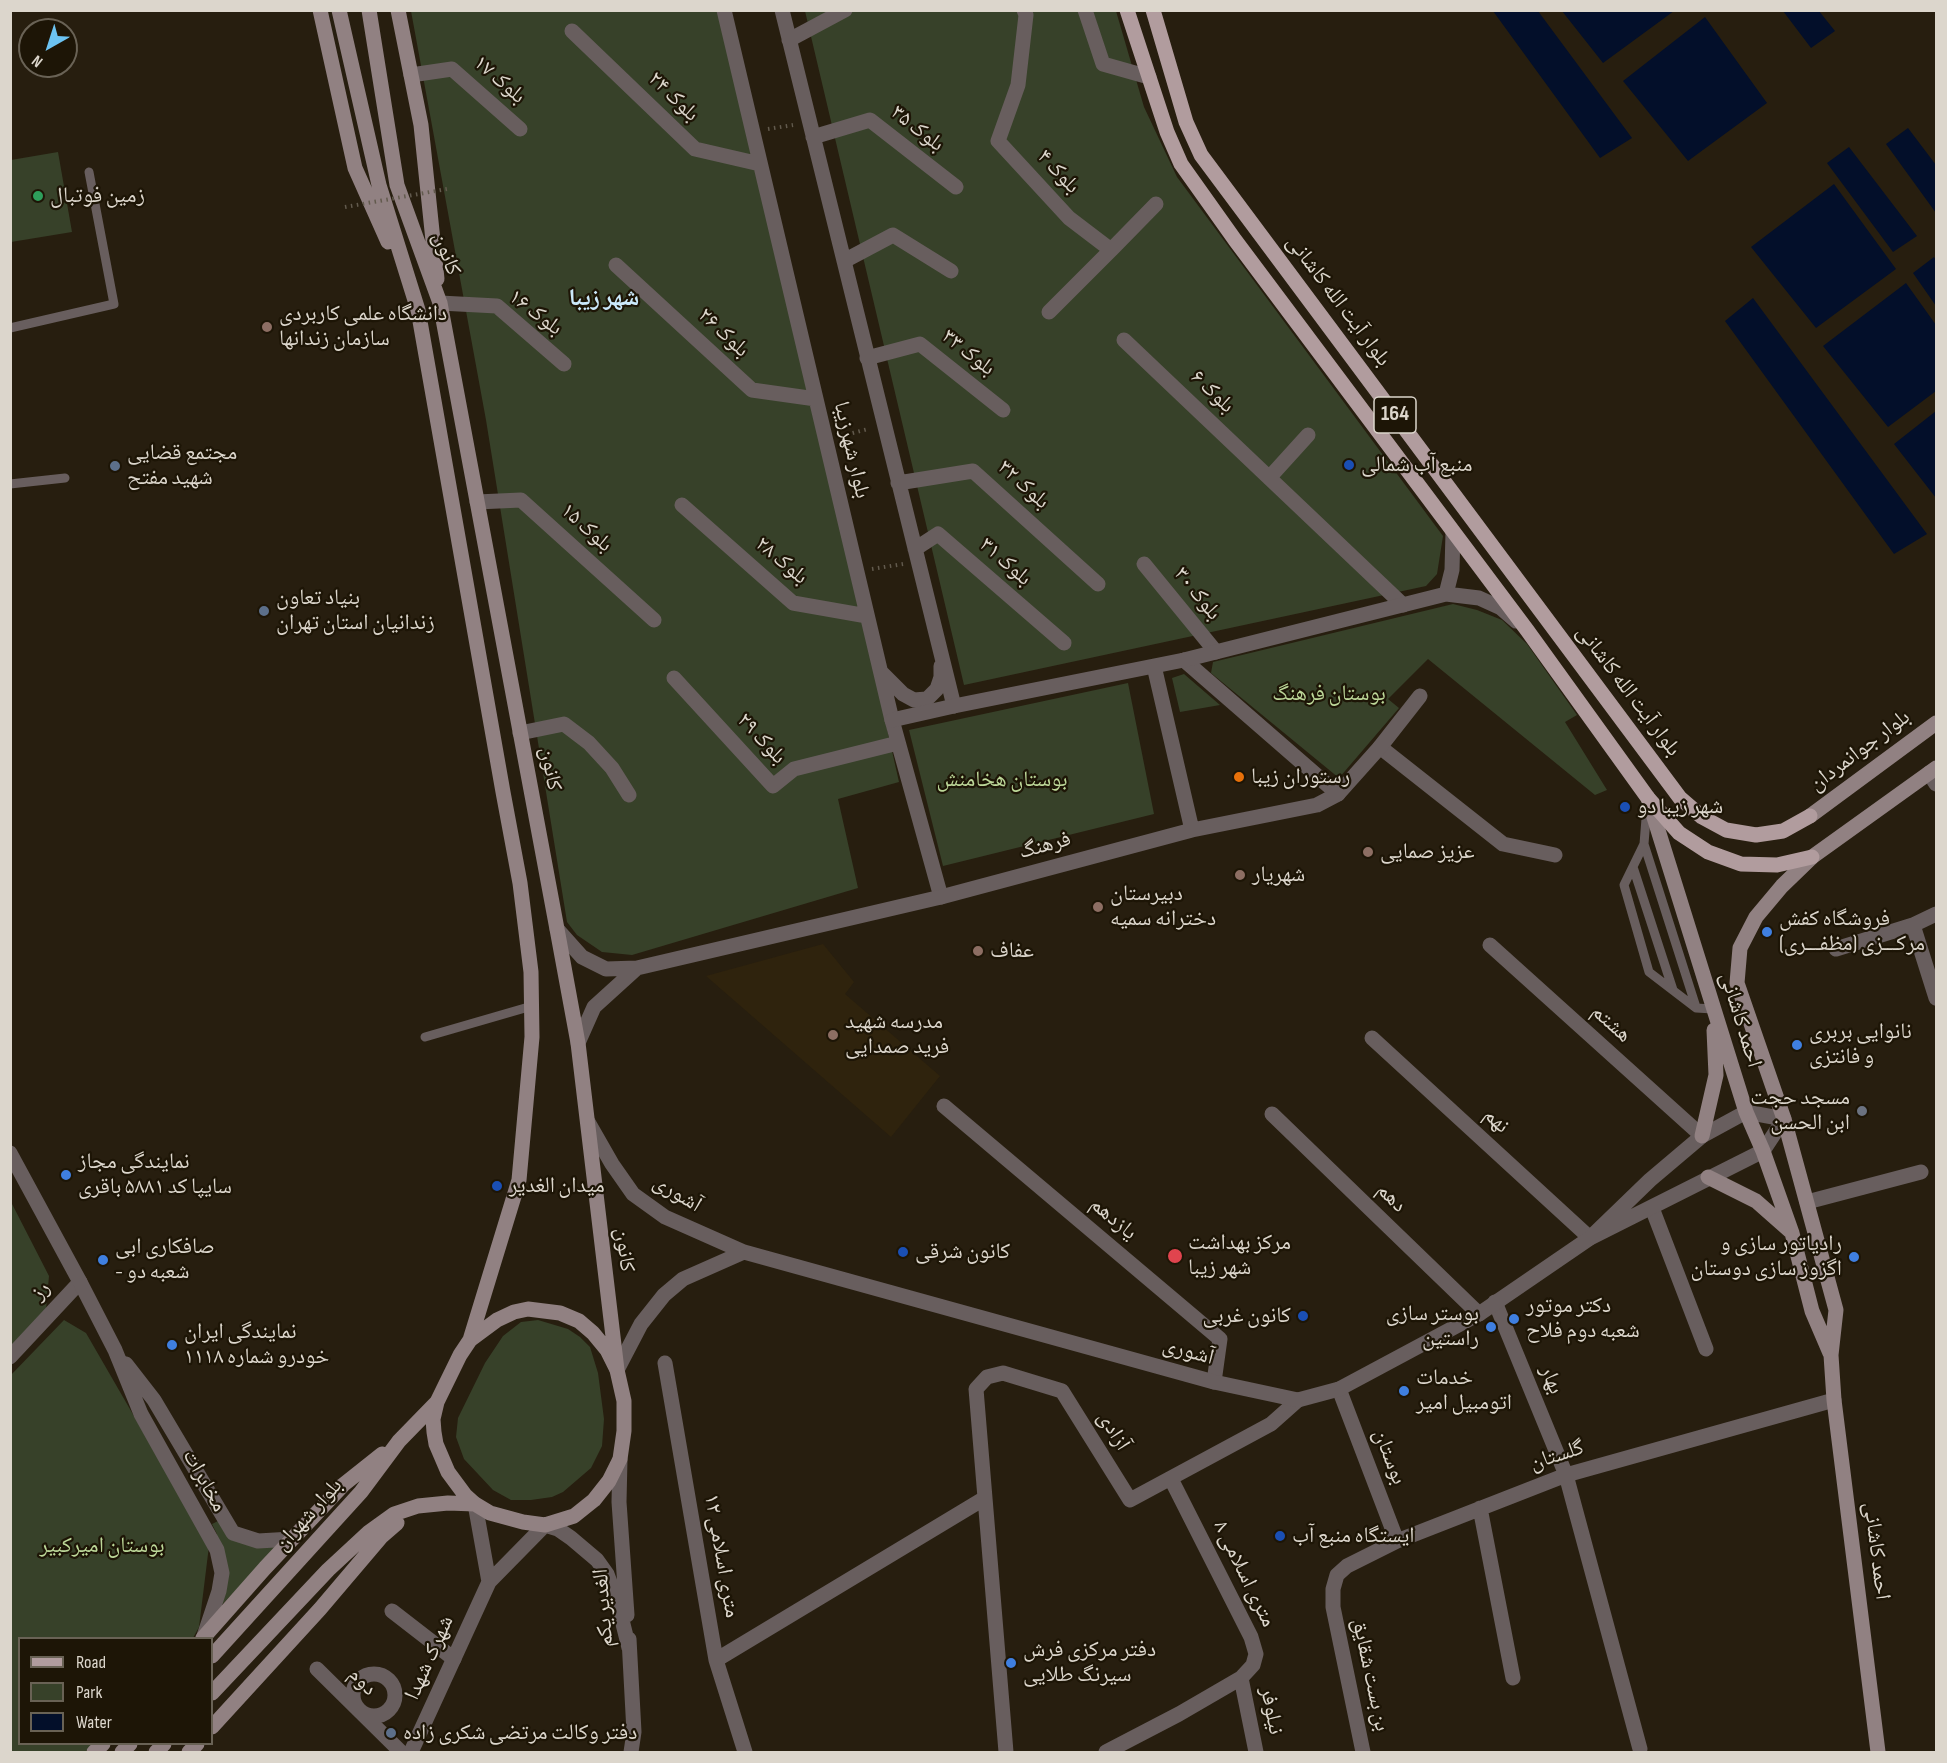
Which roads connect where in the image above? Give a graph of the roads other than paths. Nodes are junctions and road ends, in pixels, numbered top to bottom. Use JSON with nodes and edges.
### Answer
{"nodes":[{"id":1,"x":320,"y":10,"type":"edge"},
{"id":2,"x":339,"y":10,"type":"edge"},
{"id":3,"x":369,"y":10,"type":"edge"},
{"id":4,"x":398,"y":10,"type":"edge"},
{"id":5,"x":724,"y":10,"type":"edge"},
{"id":6,"x":782,"y":10,"type":"edge"},
{"id":7,"x":845,"y":10,"type":"edge"},
{"id":8,"x":1085,"y":10,"type":"edge"},
{"id":9,"x":1127,"y":10,"type":"edge"},
{"id":10,"x":1153,"y":10,"type":"edge"},
{"id":11,"x":1029,"y":12,"type":"edge"},
{"id":12,"x":572,"y":31,"type":"dead end"},
{"id":13,"x":789,"y":40,"type":"junction"},
{"id":14,"x":411,"y":75,"type":"junction"},
{"id":15,"x":1149,"y":77,"type":"junction"},
{"id":16,"x":520,"y":129,"type":"dead end"},
{"id":17,"x":811,"y":129,"type":"junction"},
{"id":18,"x":760,"y":164,"type":"junction"},
{"id":19,"x":89,"y":172,"type":"dead end"},
{"id":20,"x":956,"y":187,"type":"dead end"},
{"id":21,"x":1156,"y":204,"type":"dead end"},
{"id":22,"x":1111,"y":250,"type":"junction"},
{"id":23,"x":844,"y":261,"type":"junction"},
{"id":24,"x":615,"y":265,"type":"dead end"},
{"id":25,"x":951,"y":271,"type":"dead end"},
{"id":26,"x":440,"y":303,"type":"junction"},
{"id":27,"x":418,"y":310,"type":"junction"},
{"id":28,"x":1049,"y":312,"type":"dead end"},
{"id":29,"x":10,"y":328,"type":"edge"},
{"id":30,"x":1124,"y":340,"type":"dead end"},
{"id":31,"x":867,"y":358,"type":"junction"},
{"id":32,"x":564,"y":364,"type":"dead end"},
{"id":33,"x":816,"y":399,"type":"junction"},
{"id":34,"x":1003,"y":410,"type":"dead end"},
{"id":35,"x":1308,"y":435,"type":"dead end"},
{"id":36,"x":1269,"y":477,"type":"junction"},
{"id":37,"x":65,"y":478,"type":"dead end"},
{"id":38,"x":898,"y":483,"type":"junction"},
{"id":39,"x":10,"y":484,"type":"edge"},
{"id":40,"x":477,"y":502,"type":"junction"},
{"id":41,"x":682,"y":505,"type":"dead end"},
{"id":42,"x":1453,"y":532,"type":"junction"},
{"id":43,"x":916,"y":555,"type":"junction"},
{"id":44,"x":1144,"y":564,"type":"dead end"},
{"id":45,"x":1098,"y":584,"type":"dead end"},
{"id":46,"x":1446,"y":594,"type":"junction"},
{"id":47,"x":1403,"y":605,"type":"junction"},
{"id":48,"x":867,"y":616,"type":"junction"},
{"id":49,"x":654,"y":620,"type":"dead end"},
{"id":50,"x":1527,"y":630,"type":"junction"},
{"id":51,"x":1064,"y":643,"type":"dead end"},
{"id":52,"x":1216,"y":652,"type":"junction"},
{"id":53,"x":942,"y":658,"type":"junction"},
{"id":54,"x":1184,"y":660,"type":"junction"},
{"id":55,"x":1154,"y":666,"type":"junction"},
{"id":56,"x":880,"y":671,"type":"junction"},
{"id":57,"x":674,"y":678,"type":"dead end"},
{"id":58,"x":1420,"y":696,"type":"dead end"},
{"id":59,"x":954,"y":706,"type":"junction"},
{"id":60,"x":892,"y":720,"type":"junction"},
{"id":61,"x":1936,"y":723,"type":"edge"},
{"id":62,"x":520,"y":734,"type":"junction"},
{"id":63,"x":898,"y":743,"type":"junction"},
{"id":64,"x":1380,"y":747,"type":"junction"},
{"id":65,"x":1934,"y":775,"type":"edge"},
{"id":66,"x":530,"y":788,"type":"junction"},
{"id":67,"x":502,"y":792,"type":"junction"},
{"id":68,"x":1338,"y":794,"type":"junction"},
{"id":69,"x":630,"y":795,"type":"dead end"},
{"id":70,"x":1648,"y":798,"type":"junction"},
{"id":71,"x":1810,"y":816,"type":"joint"},
{"id":72,"x":1192,"y":830,"type":"junction"},
{"id":73,"x":1644,"y":844,"type":"junction"},
{"id":74,"x":1555,"y":855,"type":"dead end"},
{"id":75,"x":543,"y":857,"type":"junction"},
{"id":76,"x":1812,"y":857,"type":"junction"},
{"id":77,"x":516,"y":863,"type":"junction"},
{"id":78,"x":1633,"y":867,"type":"junction"},
{"id":79,"x":941,"y":897,"type":"junction"},
{"id":80,"x":1936,"y":914,"type":"edge"},
{"id":81,"x":1913,"y":925,"type":"junction"},
{"id":82,"x":557,"y":929,"type":"junction"},
{"id":83,"x":1490,"y":945,"type":"dead end"},
{"id":84,"x":1836,"y":949,"type":"dead end"},
{"id":85,"x":637,"y":968,"type":"junction"},
{"id":86,"x":1673,"y":990,"type":"junction"},
{"id":87,"x":1936,"y":998,"type":"edge"},
{"id":88,"x":532,"y":1006,"type":"junction"},
{"id":89,"x":1696,"y":1008,"type":"junction"},
{"id":90,"x":1713,"y":1009,"type":"junction"},
{"id":91,"x":425,"y":1036,"type":"dead end"},
{"id":92,"x":1372,"y":1038,"type":"dead end"},
{"id":93,"x":578,"y":1043,"type":"junction"},
{"id":94,"x":944,"y":1106,"type":"dead end"},
{"id":95,"x":1746,"y":1112,"type":"junction"},
{"id":96,"x":1272,"y":1114,"type":"dead end"},
{"id":97,"x":1784,"y":1119,"type":"junction"},
{"id":98,"x":587,"y":1121,"type":"junction"},
{"id":99,"x":1702,"y":1136,"type":"junction"},
{"id":100,"x":1763,"y":1151,"type":"junction"},
{"id":101,"x":10,"y":1153,"type":"edge"},
{"id":102,"x":1921,"y":1172,"type":"dead end"},
{"id":103,"x":1708,"y":1177,"type":"junction"},
{"id":104,"x":1807,"y":1202,"type":"junction"},
{"id":105,"x":1652,"y":1208,"type":"junction"},
{"id":106,"x":1792,"y":1233,"type":"junction"},
{"id":107,"x":1590,"y":1238,"type":"junction"},
{"id":108,"x":744,"y":1252,"type":"junction"},
{"id":109,"x":81,"y":1282,"type":"junction"},
{"id":110,"x":1495,"y":1302,"type":"junction"},
{"id":111,"x":1479,"y":1314,"type":"junction"},
{"id":112,"x":470,"y":1340,"type":"junction"},
{"id":113,"x":1706,"y":1349,"type":"dead end"},
{"id":114,"x":115,"y":1350,"type":"junction"},
{"id":115,"x":1831,"y":1355,"type":"junction"},
{"id":116,"x":10,"y":1357,"type":"edge"},
{"id":117,"x":665,"y":1363,"type":"dead end"},
{"id":118,"x":617,"y":1370,"type":"junction"},
{"id":119,"x":1214,"y":1382,"type":"junction"},
{"id":120,"x":1339,"y":1389,"type":"junction"},
{"id":121,"x":1298,"y":1400,"type":"junction"},
{"id":122,"x":1834,"y":1400,"type":"junction"},
{"id":123,"x":437,"y":1402,"type":"junction"},
{"id":124,"x":399,"y":1441,"type":"junction"},
{"id":125,"x":620,"y":1459,"type":"junction"},
{"id":126,"x":1566,"y":1475,"type":"junction"},
{"id":127,"x":1171,"y":1479,"type":"junction"},
{"id":128,"x":985,"y":1498,"type":"junction"},
{"id":129,"x":475,"y":1504,"type":"junction"},
{"id":130,"x":418,"y":1506,"type":"junction"},
{"id":131,"x":1480,"y":1508,"type":"junction"},
{"id":132,"x":545,"y":1525,"type":"junction"},
{"id":133,"x":292,"y":1539,"type":"junction"},
{"id":134,"x":1397,"y":1541,"type":"junction"},
{"id":135,"x":489,"y":1581,"type":"junction"},
{"id":136,"x":1333,"y":1607,"type":"joint"},
{"id":137,"x":392,"y":1611,"type":"dead end"},
{"id":138,"x":203,"y":1637,"type":"edge"},
{"id":139,"x":204,"y":1637,"type":"edge"},
{"id":140,"x":629,"y":1648,"type":"junction"},
{"id":141,"x":213,"y":1655,"type":"edge"},
{"id":142,"x":454,"y":1659,"type":"junction"},
{"id":143,"x":716,"y":1660,"type":"junction"},
{"id":144,"x":317,"y":1669,"type":"dead end"},
{"id":145,"x":1241,"y":1678,"type":"junction"},
{"id":146,"x":1513,"y":1678,"type":"dead end"},
{"id":147,"x":213,"y":1692,"type":"edge"},
{"id":148,"x":213,"y":1726,"type":"edge"},
{"id":149,"x":1640,"y":1749,"type":"dead end"},
{"id":150,"x":401,"y":1752,"type":"edge"},
{"id":151,"x":411,"y":1752,"type":"edge"},
{"id":152,"x":631,"y":1752,"type":"edge"},
{"id":153,"x":745,"y":1752,"type":"edge"},
{"id":154,"x":1005,"y":1752,"type":"edge"},
{"id":155,"x":1106,"y":1752,"type":"edge"},
{"id":156,"x":1256,"y":1752,"type":"edge"},
{"id":157,"x":1363,"y":1752,"type":"edge"},
{"id":158,"x":1878,"y":1752,"type":"edge"}],
"edges":[{"from":1,"to":27,"type":"main road","name":"کانون"},
{"from":2,"to":27,"type":"main road","name":"کانون"},
{"from":3,"to":26,"type":"main road","name":"کانون"},
{"from":4,"to":14,"type":"main road"},
{"from":5,"to":18,"type":"street","name":"بلوار شهرزیبا"},
{"from":6,"to":13,"type":"street","name":"بلوار شهرزیبا"},
{"from":7,"to":13,"type":"street"},
{"from":8,"to":15,"type":"street"},
{"from":9,"to":15,"type":"main road","name":"بلوار آیت الله کاشانی","number":"164"},
{"from":10,"to":71,"type":"main road","name":"بلوار آیت الله کاشانی","number":"164"},
{"from":11,"to":22,"type":"street","name":"بلوک ۴"},
{"from":12,"to":18,"type":"street","name":"بلوک ۲۴"},
{"from":13,"to":17,"type":"street","name":"بلوار شهرزیبا"},
{"from":14,"to":16,"type":"street","name":"بلوک ۱۷"},
{"from":14,"to":26,"type":"main road"},
{"from":15,"to":42,"type":"main road","name":"بلوار آیت الله کاشانی","number":"164"},
{"from":17,"to":20,"type":"street","name":"بلوک ۳۵"},
{"from":17,"to":23,"type":"street","name":"بلوار شهرزیبا"},
{"from":18,"to":33,"type":"street","name":"بلوار شهرزیبا"},
{"from":19,"to":29,"type":"lane"},
{"from":21,"to":22,"type":"street"},
{"from":22,"to":28,"type":"street"},
{"from":23,"to":25,"type":"street"},
{"from":23,"to":31,"type":"street","name":"بلوار شهرزیبا"},
{"from":24,"to":33,"type":"street","name":"بلوک ۲۶"},
{"from":26,"to":32,"type":"street","name":"بلوک ۱۶"},
{"from":26,"to":40,"type":"main road","name":"کانون"},
{"from":27,"to":67,"type":"main road","name":"کانون"},
{"from":30,"to":36,"type":"street","name":"بلوک ۶"},
{"from":31,"to":34,"type":"street","name":"بلوک ۳۳"},
{"from":31,"to":38,"type":"street","name":"بلوار شهرزیبا"},
{"from":33,"to":48,"type":"street","name":"بلوار شهرزیبا"},
{"from":35,"to":36,"type":"street"},
{"from":36,"to":47,"type":"street","name":"بلوک ۶"},
{"from":37,"to":39,"type":"lane"},
{"from":38,"to":43,"type":"street","name":"بلوار شهرزیبا"},
{"from":38,"to":45,"type":"street","name":"بلوک ۳۲"},
{"from":40,"to":49,"type":"street","name":"بلوک ۱۵"},
{"from":40,"to":62,"type":"main road","name":"کانون"},
{"from":41,"to":48,"type":"street","name":"بلوک ۲۸"},
{"from":42,"to":46,"type":"street"},
{"from":42,"to":50,"type":"main road","name":"بلوار آیت الله کاشانی","number":"164"},
{"from":43,"to":51,"type":"street","name":"بلوک ۳۱"},
{"from":43,"to":53,"type":"street","name":"بلوار شهرزیبا"},
{"from":44,"to":52,"type":"street","name":"بلوک ۳۰"},
{"from":46,"to":47,"type":"street"},
{"from":46,"to":50,"type":"street"},
{"from":47,"to":52,"type":"street"},
{"from":48,"to":56,"type":"street","name":"بلوار شهرزیبا"},
{"from":50,"to":70,"type":"main road","name":"بلوار آیت الله کاشانی","number":"164"},
{"from":52,"to":54,"type":"street"},
{"from":53,"to":56,"type":"street"},
{"from":53,"to":59,"type":"street","name":"بلوار شهرزیبا"},
{"from":54,"to":55,"type":"street"},
{"from":54,"to":68,"type":"street"},
{"from":55,"to":59,"type":"street"},
{"from":55,"to":72,"type":"street"},
{"from":56,"to":60,"type":"street","name":"بلوار شهرزیبا"},
{"from":57,"to":63,"type":"street","name":"بلوک ۲۹"},
{"from":58,"to":64,"type":"street","name":"فرهنگ"},
{"from":59,"to":60,"type":"street"},
{"from":60,"to":63,"type":"street","name":"بلوار شهرزیبا"},
{"from":61,"to":71,"type":"main road","name":"بلوار جوانمردان"},
{"from":62,"to":66,"type":"main road","name":"کانون"},
{"from":62,"to":69,"type":"street"},
{"from":63,"to":79,"type":"street","name":"بلوار شهرزیبا"},
{"from":64,"to":68,"type":"street","name":"فرهنگ"},
{"from":64,"to":74,"type":"street"},
{"from":65,"to":76,"type":"main road"},
{"from":66,"to":67,"type":"main road"},
{"from":66,"to":75,"type":"main road","name":"کانون"},
{"from":67,"to":77,"type":"main road","name":"کانون"},
{"from":68,"to":72,"type":"street","name":"فرهنگ"},
{"from":70,"to":73,"type":"lane"},
{"from":70,"to":76,"type":"main road","name":"بلوار آیت الله کاشانی"},
{"from":70,"to":90,"type":"main road","name":"احمد کاشانی","number":"164"},
{"from":72,"to":79,"type":"street","name":"فرهنگ"},
{"from":73,"to":78,"type":"lane"},
{"from":73,"to":89,"type":"lane"},
{"from":75,"to":77,"type":"main road"},
{"from":75,"to":82,"type":"main road","name":"کانون"},
{"from":76,"to":97,"type":"main road","name":"احمد کاشانی","number":"164"},
{"from":77,"to":88,"type":"main road","name":"کانون"},
{"from":78,"to":86,"type":"lane"},
{"from":78,"to":86,"type":"lane"},
{"from":79,"to":85,"type":"street","name":"فرهنگ"},
{"from":80,"to":81,"type":"street"},
{"from":81,"to":84,"type":"street"},
{"from":81,"to":87,"type":"street"},
{"from":82,"to":85,"type":"street","name":"فرهنگ"},
{"from":82,"to":93,"type":"main road","name":"کانون"},
{"from":83,"to":99,"type":"street","name":"هشتم"},
{"from":85,"to":93,"type":"street"},
{"from":86,"to":89,"type":"lane"},
{"from":88,"to":91,"type":"lane"},
{"from":88,"to":112,"type":"main road","name":"کانون"},
{"from":89,"to":90,"type":"lane"},
{"from":90,"to":95,"type":"main road","name":"احمد کاشانی","number":"164"},
{"from":90,"to":99,"type":"main road"},
{"from":92,"to":107,"type":"street","name":"نهم"},
{"from":93,"to":98,"type":"main road","name":"کانون"},
{"from":94,"to":119,"type":"street","name":"یازدهم"},
{"from":95,"to":97,"type":"street"},
{"from":95,"to":99,"type":"street"},
{"from":95,"to":100,"type":"main road","name":"احمد کاشانی","number":"164"},
{"from":96,"to":111,"type":"street","name":"دهم"},
{"from":97,"to":100,"type":"street"},
{"from":97,"to":104,"type":"main road","name":"احمد کاشانی","number":"164"},
{"from":98,"to":108,"type":"street","name":"آشوری"},
{"from":98,"to":118,"type":"main road","name":"کانون"},
{"from":99,"to":107,"type":"street"},
{"from":100,"to":103,"type":"street"},
{"from":100,"to":106,"type":"main road","name":"احمد کاشانی","number":"164"},
{"from":101,"to":109,"type":"street","name":"مخابرات"},
{"from":102,"to":104,"type":"street"},
{"from":103,"to":105,"type":"street"},
{"from":103,"to":106,"type":"main road"},
{"from":104,"to":115,"type":"main road","name":"احمد کاشانی","number":"164"},
{"from":105,"to":107,"type":"street"},
{"from":105,"to":113,"type":"street"},
{"from":106,"to":115,"type":"main road","name":"احمد کاشانی","number":"164"},
{"from":107,"to":110,"type":"street","name":"آشوری"},
{"from":108,"to":118,"type":"street"},
{"from":108,"to":119,"type":"street","name":"آشوری"},
{"from":109,"to":114,"type":"street","name":"مخابرات"},
{"from":109,"to":116,"type":"street","name":"رز"},
{"from":110,"to":111,"type":"street","name":"آشوری"},
{"from":110,"to":126,"type":"street","name":"بهار"},
{"from":111,"to":120,"type":"street","name":"آشوری"},
{"from":112,"to":118,"type":"main road"},
{"from":112,"to":123,"type":"main road"},
{"from":114,"to":133,"type":"street","name":"مخابرات"},
{"from":114,"to":138,"type":"street","name":"مخابرات"},
{"from":115,"to":122,"type":"main road","name":"احمد کاشانی","number":"164"},
{"from":117,"to":143,"type":"street","name":"۱۲ متری اسلامی"},
{"from":118,"to":125,"type":"main road"},
{"from":119,"to":121,"type":"street","name":"آشوری"},
{"from":120,"to":121,"type":"street","name":"آشوری"},
{"from":120,"to":134,"type":"street","name":"بوستان"},
{"from":121,"to":127,"type":"street","name":"آزادی"},
{"from":122,"to":126,"type":"street","name":"گلستان"},
{"from":122,"to":158,"type":"main road","name":"احمد کاشانی","number":"164"},
{"from":123,"to":124,"type":"main road","name":"بلوار شهران"},
{"from":123,"to":129,"type":"main road"},
{"from":124,"to":133,"type":"main road"},
{"from":124,"to":141,"type":"main road","name":"بلوار شهران"},
{"from":125,"to":132,"type":"main road"},
{"from":125,"to":140,"type":"street","name":"الغدیر یکم"},
{"from":126,"to":131,"type":"street","name":"گلستان"},
{"from":126,"to":149,"type":"street","name":"بهار"},
{"from":127,"to":128,"type":"street","name":"آزادی"},
{"from":127,"to":145,"type":"street","name":"۸ متری اسلامی"},
{"from":128,"to":143,"type":"street"},
{"from":128,"to":154,"type":"street","name":"آزادی"},
{"from":129,"to":130,"type":"main road"},
{"from":129,"to":132,"type":"main road"},
{"from":129,"to":135,"type":"street"},
{"from":130,"to":147,"type":"main road"},
{"from":130,"to":148,"type":"main road"},
{"from":131,"to":134,"type":"street","name":"گلستان"},
{"from":131,"to":146,"type":"street"},
{"from":132,"to":135,"type":"street"},
{"from":132,"to":140,"type":"street"},
{"from":133,"to":139,"type":"main road"},
{"from":134,"to":136,"type":"street","name":"گلستان"},
{"from":135,"to":142,"type":"street","name":"شهرک شهدا"},
{"from":136,"to":157,"type":"street","name":"بن بست شقایق"},
{"from":137,"to":142,"type":"street"},
{"from":140,"to":152,"type":"street","name":"الغدیر یکم"},
{"from":142,"to":151,"type":"street","name":"شهرک شهدا"},
{"from":143,"to":153,"type":"street","name":"۱۲ متری اسلامی"},
{"from":144,"to":150,"type":"street","name":"دوم"},
{"from":145,"to":155,"type":"street","name":"۸ متری اسلامی"},
{"from":145,"to":156,"type":"street","name":"نیلوفر"}]}
